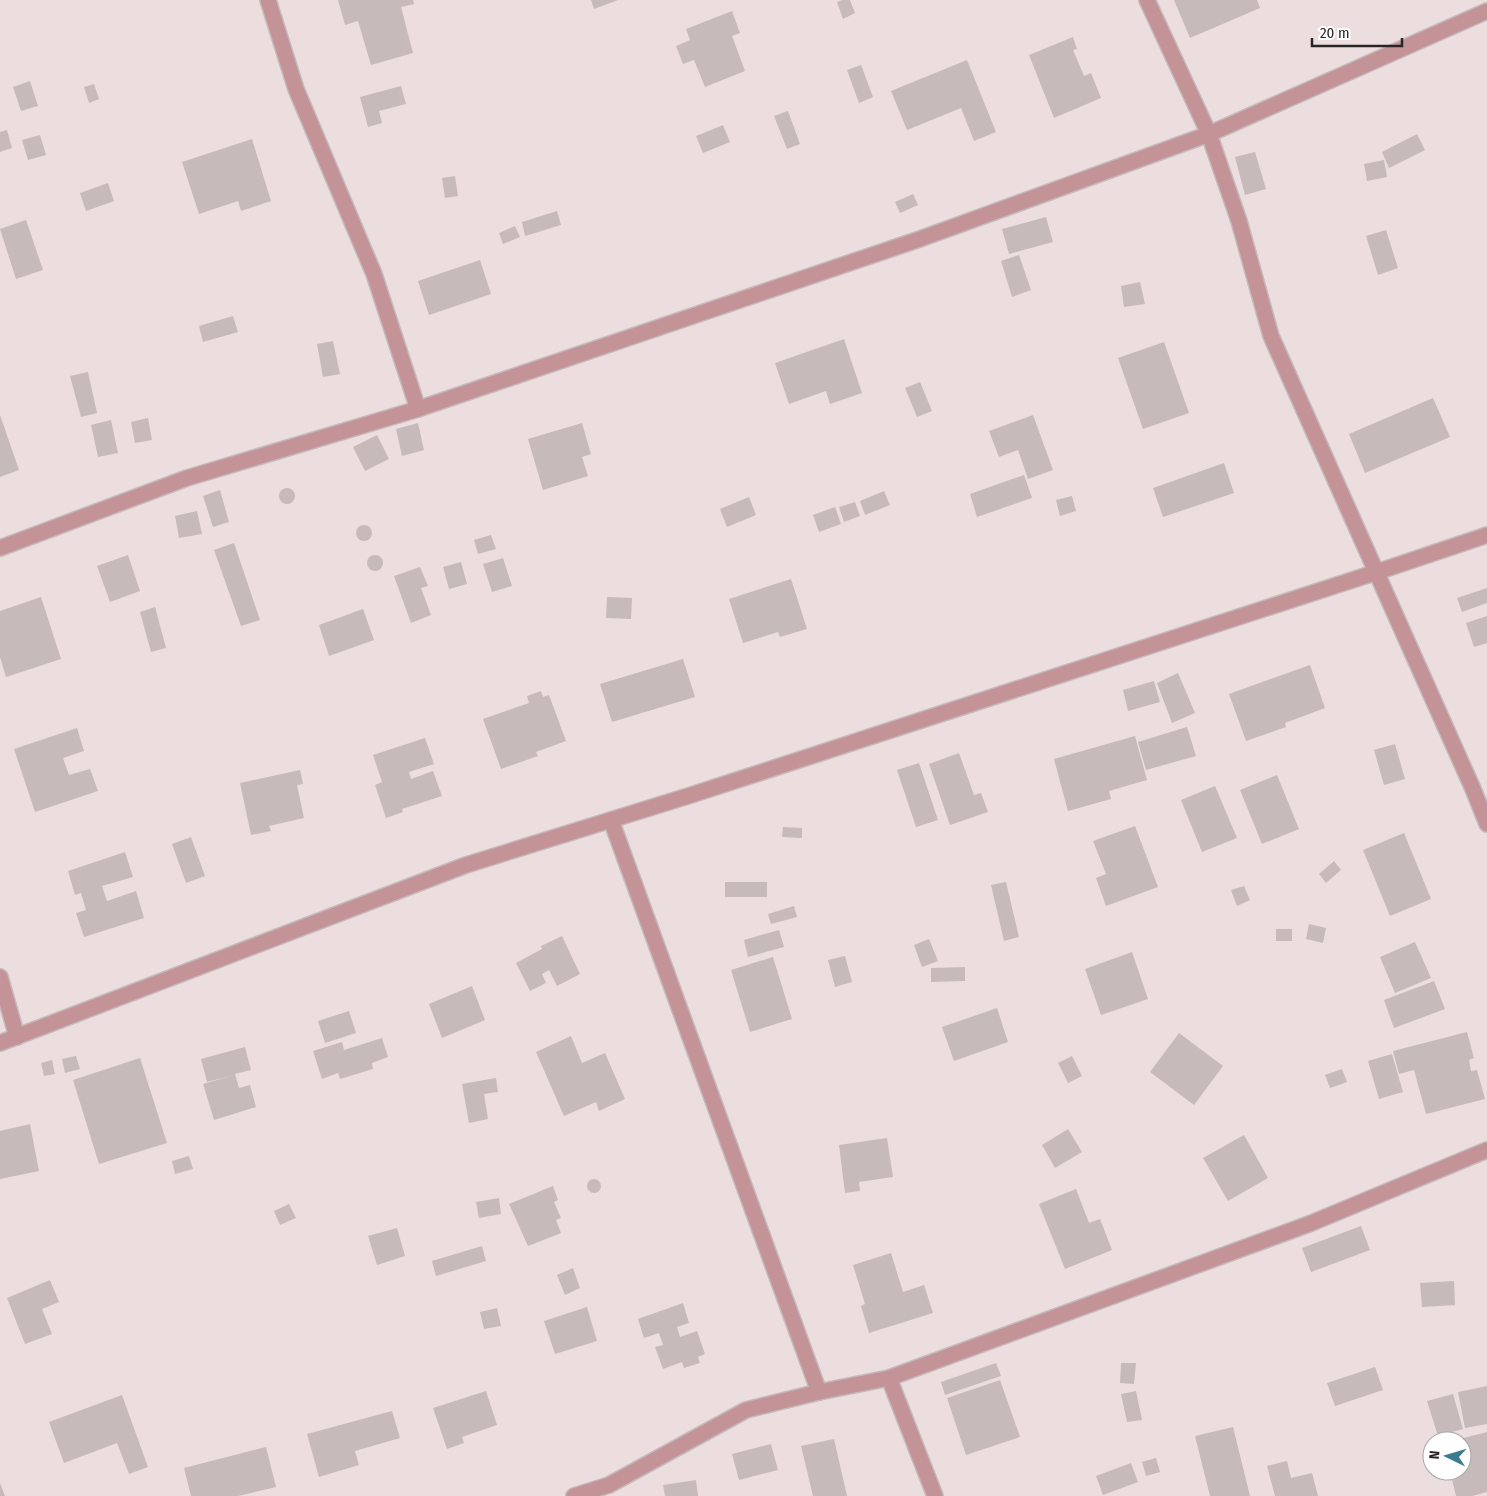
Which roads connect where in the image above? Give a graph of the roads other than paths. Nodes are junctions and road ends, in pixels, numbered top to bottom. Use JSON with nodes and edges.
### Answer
{"nodes":[{"id":1,"x":268,"y":0,"type":"edge"},
{"id":2,"x":1147,"y":0,"type":"edge"},
{"id":3,"x":1487,"y":11,"type":"edge"},
{"id":4,"x":1209,"y":134,"type":"junction"},
{"id":5,"x":418,"y":409,"type":"junction"},
{"id":6,"x":1487,"y":535,"type":"edge"},
{"id":7,"x":0,"y":548,"type":"edge"},
{"id":8,"x":1377,"y":572,"type":"junction"},
{"id":9,"x":611,"y":820,"type":"junction"},
{"id":10,"x":1487,"y":824,"type":"edge"},
{"id":11,"x":0,"y":977,"type":"edge"},
{"id":12,"x":17,"y":1037,"type":"junction"},
{"id":13,"x":0,"y":1043,"type":"edge"},
{"id":14,"x":1487,"y":1150,"type":"edge"},
{"id":15,"x":889,"y":1378,"type":"junction"},
{"id":16,"x":820,"y":1392,"type":"junction"},
{"id":17,"x":574,"y":1496,"type":"edge"},
{"id":18,"x":935,"y":1496,"type":"edge"}],
"edges":[{"from":1,"to":5,"type":"street"},
{"from":2,"to":4,"type":"street"},
{"from":3,"to":4,"type":"street"},
{"from":4,"to":5,"type":"street"},
{"from":4,"to":8,"type":"street"},
{"from":5,"to":7,"type":"street"},
{"from":6,"to":8,"type":"street"},
{"from":8,"to":9,"type":"street"},
{"from":8,"to":10,"type":"street"},
{"from":9,"to":12,"type":"street"},
{"from":9,"to":16,"type":"street"},
{"from":11,"to":12,"type":"street"},
{"from":12,"to":13,"type":"street"},
{"from":14,"to":15,"type":"street"},
{"from":15,"to":16,"type":"street"},
{"from":15,"to":18,"type":"street"},
{"from":16,"to":17,"type":"street"}]}
